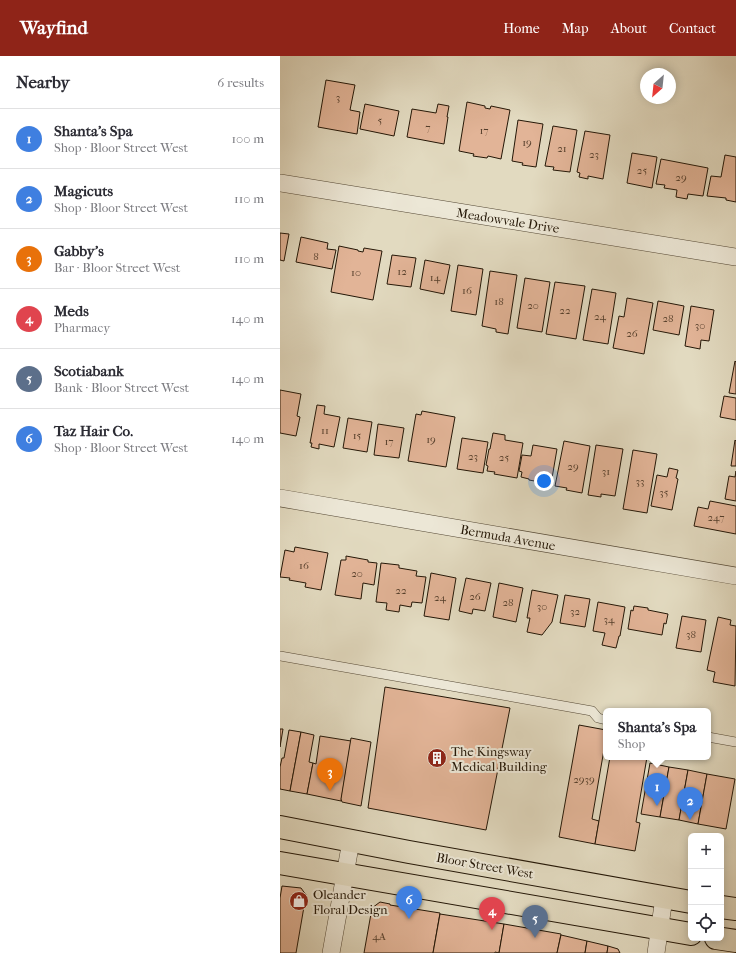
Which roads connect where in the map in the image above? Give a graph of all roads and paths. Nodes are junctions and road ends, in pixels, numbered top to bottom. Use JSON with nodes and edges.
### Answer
{"nodes":[{"id":1,"x":280,"y":183,"type":"edge"},
{"id":2,"x":736,"y":257,"type":"edge"},
{"id":3,"x":280,"y":498,"type":"edge"},
{"id":4,"x":736,"y":576,"type":"edge"},
{"id":5,"x":280,"y":656,"type":"edge"},
{"id":6,"x":603,"y":719,"type":"edge"},
{"id":7,"x":711,"y":738,"type":"edge"},
{"id":8,"x":736,"y":742,"type":"edge"},
{"id":9,"x":280,"y":827,"type":"edge"},
{"id":10,"x":351,"y":841,"type":"junction"},
{"id":11,"x":280,"y":863,"type":"edge"},
{"id":12,"x":345,"y":874,"type":"junction"},
{"id":13,"x":664,"y":898,"type":"junction"},
{"id":14,"x":688,"y":902,"type":"edge"},
{"id":15,"x":724,"y":907,"type":"edge"},
{"id":16,"x":736,"y":909,"type":"edge"},
{"id":17,"x":660,"y":929,"type":"junction"},
{"id":18,"x":688,"y":934,"type":"edge"},
{"id":19,"x":724,"y":939,"type":"edge"},
{"id":20,"x":736,"y":941,"type":"edge"},
{"id":21,"x":331,"y":953,"type":"edge"},
{"id":22,"x":656,"y":953,"type":"edge"}],
"edges":[{"from":1,"to":2,"type":"street","name":"Meadowvale Drive"},
{"from":3,"to":4,"type":"street","name":"Bermuda Avenue"},
{"from":5,"to":6,"type":"lane"},
{"from":7,"to":8,"type":"lane"},
{"from":9,"to":10,"type":"main road","name":"Bloor Street West"},
{"from":10,"to":12,"type":"street"},
{"from":10,"to":13,"type":"main road","name":"Bloor Street West"},
{"from":11,"to":12,"type":"main road"},
{"from":12,"to":17,"type":"main road"},
{"from":12,"to":21,"type":"street"},
{"from":13,"to":14,"type":"main road","name":"Bloor Street West"},
{"from":13,"to":17,"type":"street"},
{"from":15,"to":16,"type":"main road"},
{"from":17,"to":18,"type":"main road"},
{"from":17,"to":22,"type":"street"},
{"from":19,"to":20,"type":"main road"}]}
